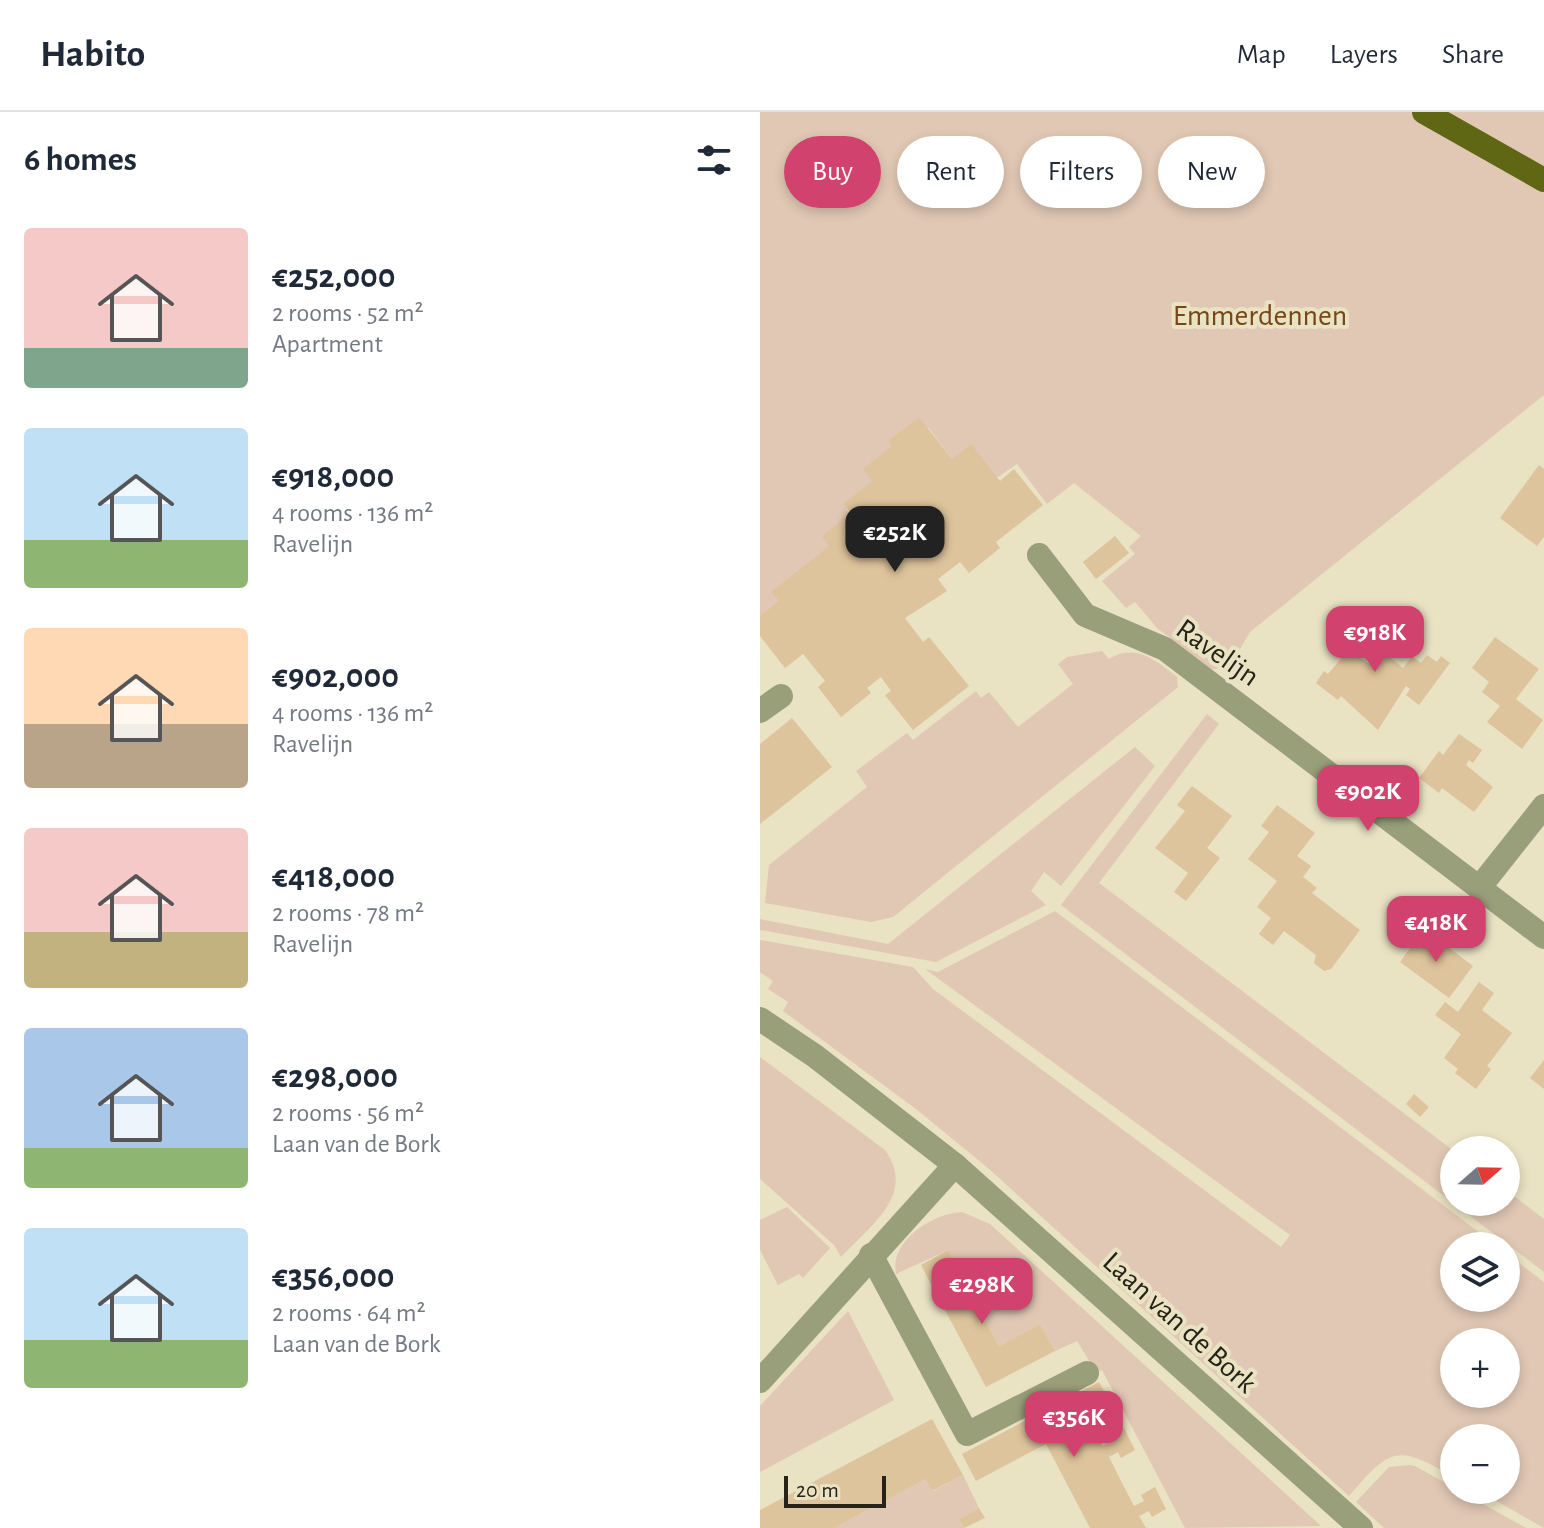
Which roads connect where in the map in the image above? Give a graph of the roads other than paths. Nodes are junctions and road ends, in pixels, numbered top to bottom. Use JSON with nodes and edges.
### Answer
{"nodes":[{"id":1,"x":1424,"y":112,"type":"edge"},
{"id":2,"x":1544,"y":180,"type":"edge"},
{"id":3,"x":1039,"y":555,"type":"dead end"},
{"id":4,"x":781,"y":696,"type":"dead end"},
{"id":5,"x":760,"y":711,"type":"edge"},
{"id":6,"x":1544,"y":806,"type":"edge"},
{"id":7,"x":1479,"y":888,"type":"junction"},
{"id":8,"x":1544,"y":937,"type":"edge"},
{"id":9,"x":760,"y":1019,"type":"edge"},
{"id":10,"x":955,"y":1165,"type":"junction"},
{"id":11,"x":871,"y":1255,"type":"junction"},
{"id":12,"x":1087,"y":1373,"type":"dead end"},
{"id":13,"x":760,"y":1381,"type":"edge"},
{"id":14,"x":1361,"y":1528,"type":"edge"}],
"edges":[{"from":1,"to":2,"type":"main road"},
{"from":3,"to":7,"type":"street","name":"Ravelijn"},
{"from":4,"to":5,"type":"street"},
{"from":6,"to":7,"type":"street"},
{"from":7,"to":8,"type":"street","name":"Ravelijn"},
{"from":9,"to":10,"type":"street","name":"Laan van de Bork"},
{"from":10,"to":11,"type":"street"},
{"from":10,"to":14,"type":"street","name":"Laan van de Bork"},
{"from":11,"to":12,"type":"street"},
{"from":11,"to":13,"type":"street"}]}
